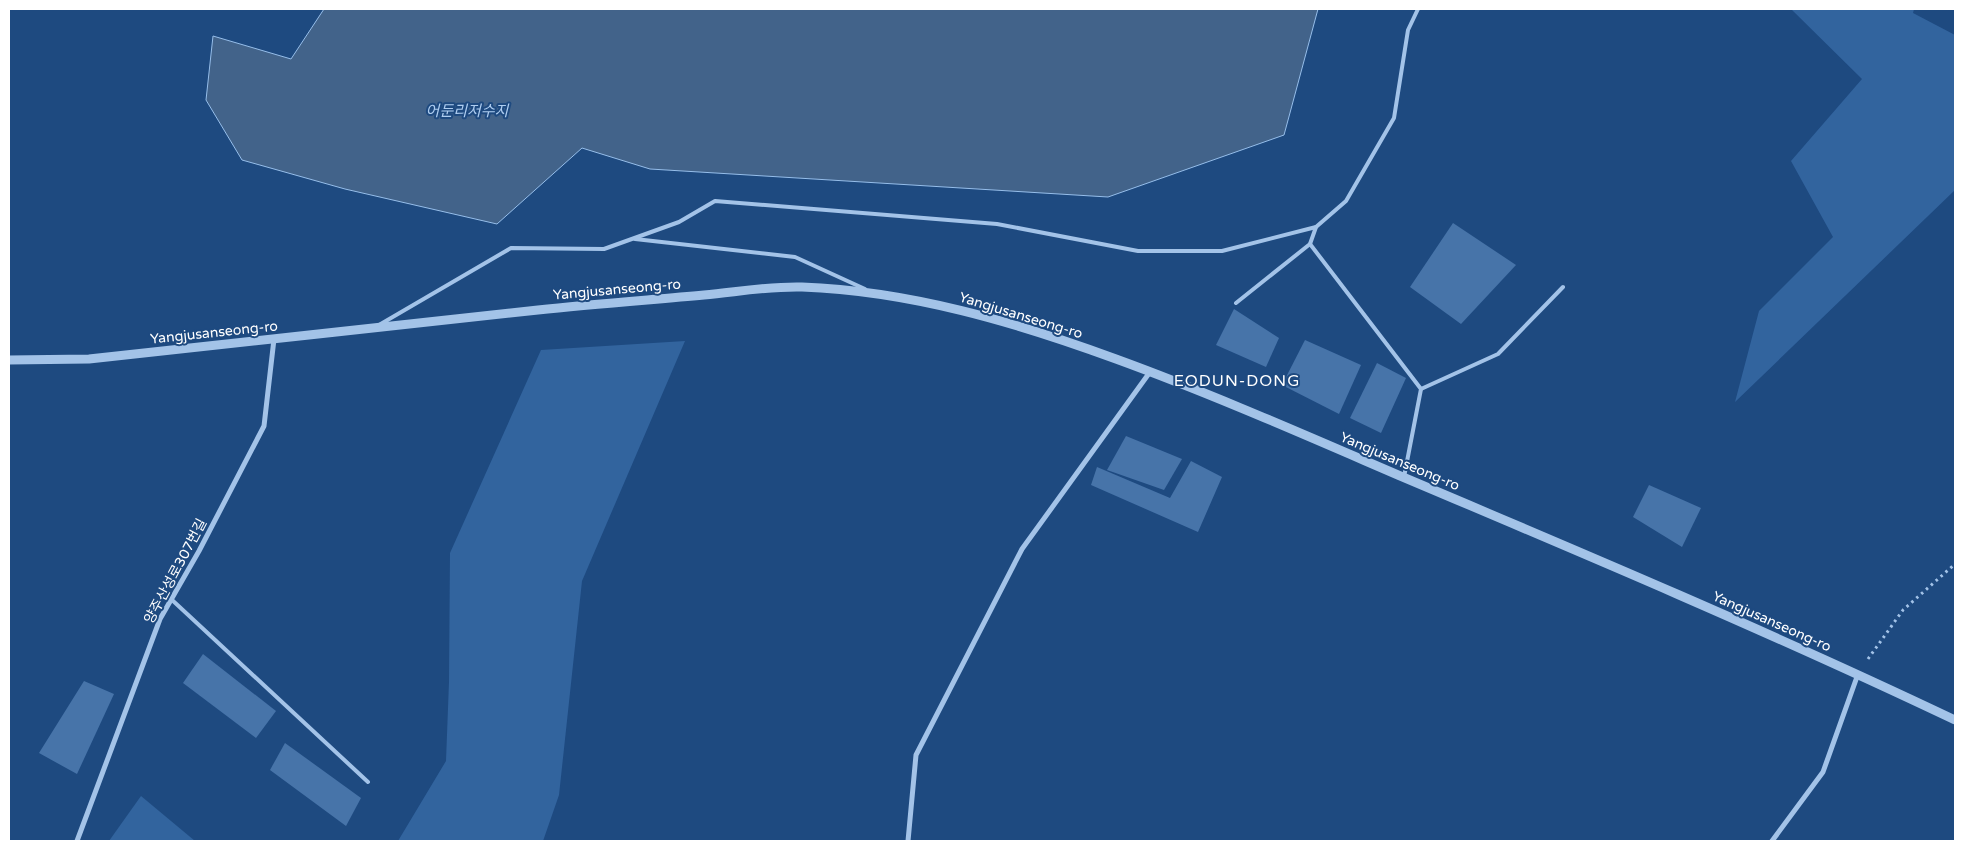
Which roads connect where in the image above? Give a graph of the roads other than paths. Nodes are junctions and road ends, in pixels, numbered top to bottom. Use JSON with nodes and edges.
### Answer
{"nodes":[{"id":1,"x":1418,"y":9,"type":"edge"},
{"id":2,"x":1316,"y":227,"type":"junction"},
{"id":3,"x":633,"y":238,"type":"junction"},
{"id":4,"x":1310,"y":244,"type":"junction"},
{"id":5,"x":1563,"y":287,"type":"dead end"},
{"id":6,"x":875,"y":294,"type":"junction"},
{"id":7,"x":1236,"y":303,"type":"dead end"},
{"id":8,"x":373,"y":328,"type":"junction"},
{"id":9,"x":274,"y":339,"type":"junction"},
{"id":10,"x":9,"y":360,"type":"edge"},
{"id":11,"x":1150,"y":372,"type":"junction"},
{"id":12,"x":1421,"y":389,"type":"junction"},
{"id":13,"x":1404,"y":477,"type":"junction"},
{"id":14,"x":171,"y":598,"type":"junction"},
{"id":15,"x":1858,"y":674,"type":"junction"},
{"id":16,"x":1955,"y":720,"type":"edge"},
{"id":17,"x":368,"y":782,"type":"dead end"},
{"id":18,"x":77,"y":841,"type":"edge"},
{"id":19,"x":908,"y":841,"type":"edge"},
{"id":20,"x":1772,"y":841,"type":"edge"}],
"edges":[{"from":1,"to":2,"type":"lane"},
{"from":2,"to":3,"type":"lane"},
{"from":2,"to":4,"type":"lane"},
{"from":3,"to":6,"type":"lane"},
{"from":3,"to":8,"type":"lane"},
{"from":4,"to":7,"type":"lane"},
{"from":4,"to":12,"type":"lane"},
{"from":5,"to":12,"type":"lane"},
{"from":6,"to":8,"type":"street","name":"Yangjusanseong-ro"},
{"from":6,"to":11,"type":"street","name":"Yangjusanseong-ro"},
{"from":8,"to":9,"type":"street","name":"Yangjusanseong-ro"},
{"from":9,"to":10,"type":"street","name":"Yangjusanseong-ro"},
{"from":9,"to":14,"type":"street","name":"양주산성로307번길"},
{"from":11,"to":13,"type":"street","name":"Yangjusanseong-ro"},
{"from":11,"to":19,"type":"street"},
{"from":12,"to":13,"type":"lane"},
{"from":13,"to":15,"type":"street","name":"Yangjusanseong-ro"},
{"from":14,"to":17,"type":"lane"},
{"from":14,"to":18,"type":"street","name":"양주산성로307번길"},
{"from":15,"to":16,"type":"street","name":"Yangjusanseong-ro"},
{"from":15,"to":20,"type":"street"}]}
